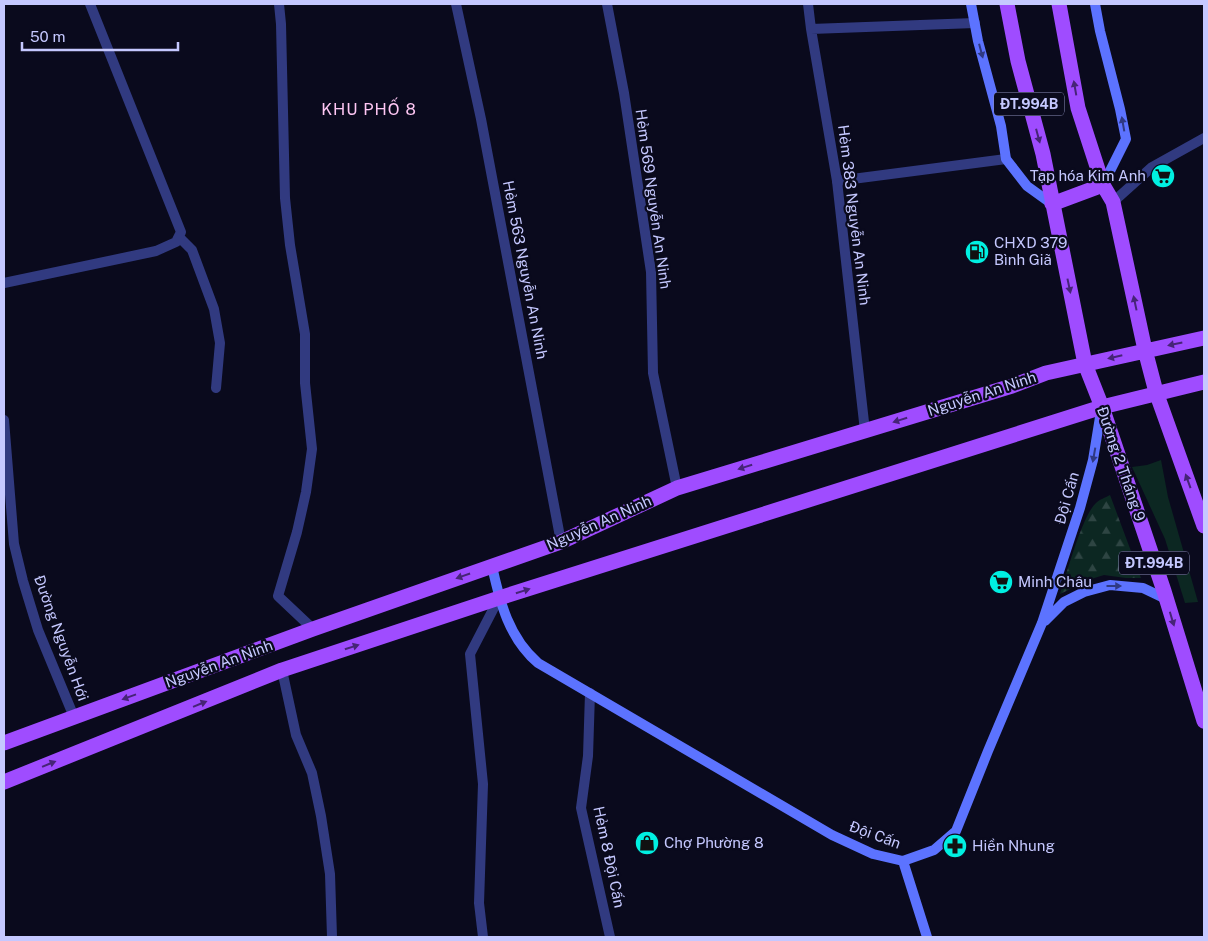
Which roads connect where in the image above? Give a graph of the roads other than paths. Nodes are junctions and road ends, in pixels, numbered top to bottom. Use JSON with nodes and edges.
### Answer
{"nodes":[{"id":1,"x":90,"y":4,"type":"edge"},
{"id":2,"x":279,"y":4,"type":"edge"},
{"id":3,"x":456,"y":4,"type":"edge"},
{"id":4,"x":607,"y":4,"type":"edge"},
{"id":5,"x":808,"y":4,"type":"edge"},
{"id":6,"x":971,"y":4,"type":"edge"},
{"id":7,"x":1008,"y":4,"type":"edge"},
{"id":8,"x":1060,"y":4,"type":"edge"},
{"id":9,"x":1095,"y":4,"type":"edge"},
{"id":10,"x":975,"y":23,"type":"junction"},
{"id":11,"x":810,"y":29,"type":"junction"},
{"id":12,"x":1204,"y":138,"type":"edge"},
{"id":13,"x":1006,"y":159,"type":"junction"},
{"id":14,"x":837,"y":181,"type":"junction"},
{"id":15,"x":1103,"y":185,"type":"junction"},
{"id":16,"x":1114,"y":202,"type":"junction"},
{"id":17,"x":1052,"y":204,"type":"junction"},
{"id":18,"x":179,"y":237,"type":"junction"},
{"id":19,"x":4,"y":283,"type":"edge"},
{"id":20,"x":1204,"y":338,"type":"edge"},
{"id":21,"x":1145,"y":350,"type":"junction"},
{"id":22,"x":1086,"y":364,"type":"junction"},
{"id":23,"x":1204,"y":382,"type":"edge"},
{"id":24,"x":216,"y":388,"type":"dead end"},
{"id":25,"x":1156,"y":392,"type":"junction"},
{"id":26,"x":1102,"y":407,"type":"junction"},
{"id":27,"x":4,"y":420,"type":"edge"},
{"id":28,"x":865,"y":431,"type":"junction"},
{"id":29,"x":677,"y":488,"type":"junction"},
{"id":30,"x":1204,"y":526,"type":"edge"},
{"id":31,"x":561,"y":542,"type":"junction"},
{"id":32,"x":492,"y":566,"type":"junction"},
{"id":33,"x":499,"y":598,"type":"junction"},
{"id":34,"x":1166,"y":599,"type":"junction"},
{"id":35,"x":1042,"y":623,"type":"junction"},
{"id":36,"x":313,"y":629,"type":"junction"},
{"id":37,"x":282,"y":670,"type":"junction"},
{"id":38,"x":590,"y":693,"type":"junction"},
{"id":39,"x":74,"y":717,"type":"junction"},
{"id":40,"x":1204,"y":721,"type":"edge"},
{"id":41,"x":4,"y":742,"type":"edge"},
{"id":42,"x":4,"y":782,"type":"edge"},
{"id":43,"x":903,"y":860,"type":"junction"},
{"id":44,"x":332,"y":937,"type":"edge"},
{"id":45,"x":483,"y":937,"type":"edge"},
{"id":46,"x":610,"y":937,"type":"edge"},
{"id":47,"x":927,"y":937,"type":"edge"}],
"edges":[{"from":1,"to":18,"type":"street"},
{"from":2,"to":36,"type":"street"},
{"from":3,"to":31,"type":"street","name":"Hẻm 563 Nguyễn An Ninh"},
{"from":4,"to":29,"type":"street","name":"Hẻm 569 Nguyễn An Ninh"},
{"from":5,"to":11,"type":"street","name":"Hẻm 383 Nguyễn An Ninh"},
{"from":6,"to":10,"type":"street","number":"ĐT.994B"},
{"from":7,"to":17,"type":"main road","name":"Đường 2 Tháng 9","number":"ĐT.994B","one_way":true},
{"from":15,"to":8,"type":"main road","number":"ĐT.994B","one_way":true},
{"from":15,"to":9,"type":"street","one_way":true},
{"from":10,"to":11,"type":"street"},
{"from":10,"to":13,"type":"street","number":"ĐT.994B","one_way":true},
{"from":11,"to":14,"type":"street","name":"Hẻm 383 Nguyễn An Ninh"},
{"from":12,"to":16,"type":"street"},
{"from":13,"to":14,"type":"street"},
{"from":13,"to":17,"type":"street","number":"ĐT.994B"},
{"from":14,"to":28,"type":"street","name":"Hẻm 383 Nguyễn An Ninh"},
{"from":15,"to":16,"type":"main road","number":"ĐT.994B"},
{"from":15,"to":17,"type":"main road"},
{"from":21,"to":16,"type":"main road","number":"ĐT.994B","one_way":true},
{"from":17,"to":22,"type":"main road","name":"Đường 2 Tháng 9","number":"ĐT.994B","one_way":true},
{"from":18,"to":19,"type":"street"},
{"from":18,"to":24,"type":"street"},
{"from":20,"to":21,"type":"main road","name":"Nguyễn An Ninh","one_way":true},
{"from":21,"to":22,"type":"main road","name":"Nguyễn An Ninh","one_way":true},
{"from":21,"to":25,"type":"main road","number":"ĐT.994B"},
{"from":22,"to":26,"type":"main road","name":"Đường 2 Tháng 9","number":"ĐT.994B"},
{"from":22,"to":28,"type":"main road","name":"Nguyễn An Ninh","one_way":true},
{"from":23,"to":25,"type":"main road","name":"Nguyễn An Ninh"},
{"from":25,"to":26,"type":"main road","name":"Nguyễn An Ninh"},
{"from":30,"to":25,"type":"main road","number":"ĐT.994B","one_way":true},
{"from":33,"to":26,"type":"main road","name":"Nguyễn An Ninh","one_way":true},
{"from":26,"to":34,"type":"main road","name":"Đường 2 Tháng 9","number":"ĐT.994B"},
{"from":26,"to":35,"type":"street","name":"Đội Cấn","one_way":true},
{"from":27,"to":39,"type":"street","name":"Đường Nguyễn Hới"},
{"from":28,"to":29,"type":"main road","name":"Nguyễn An Ninh","one_way":true},
{"from":29,"to":31,"type":"main road","name":"Nguyễn An Ninh"},
{"from":31,"to":32,"type":"main road","name":"Nguyễn An Ninh"},
{"from":32,"to":33,"type":"street","name":"Đội Cấn"},
{"from":32,"to":36,"type":"main road","name":"Nguyễn An Ninh","one_way":true},
{"from":37,"to":33,"type":"main road","name":"Nguyễn An Ninh","one_way":true},
{"from":33,"to":38,"type":"street","name":"Đội Cấn"},
{"from":33,"to":45,"type":"street"},
{"from":35,"to":34,"type":"street","one_way":true},
{"from":34,"to":40,"type":"main road","name":"Đường 2 Tháng 9","number":"ĐT.994B","one_way":true},
{"from":35,"to":43,"type":"street","name":"Đội Cấn"},
{"from":36,"to":39,"type":"main road","name":"Nguyễn An Ninh","one_way":true},
{"from":42,"to":37,"type":"main road","name":"Nguyễn An Ninh","one_way":true},
{"from":37,"to":44,"type":"street"},
{"from":38,"to":43,"type":"street","name":"Đội Cấn"},
{"from":38,"to":46,"type":"street","name":"Hẻm 8 Đội Cấn"},
{"from":39,"to":41,"type":"main road","name":"Nguyễn An Ninh"},
{"from":43,"to":47,"type":"street"}]}
